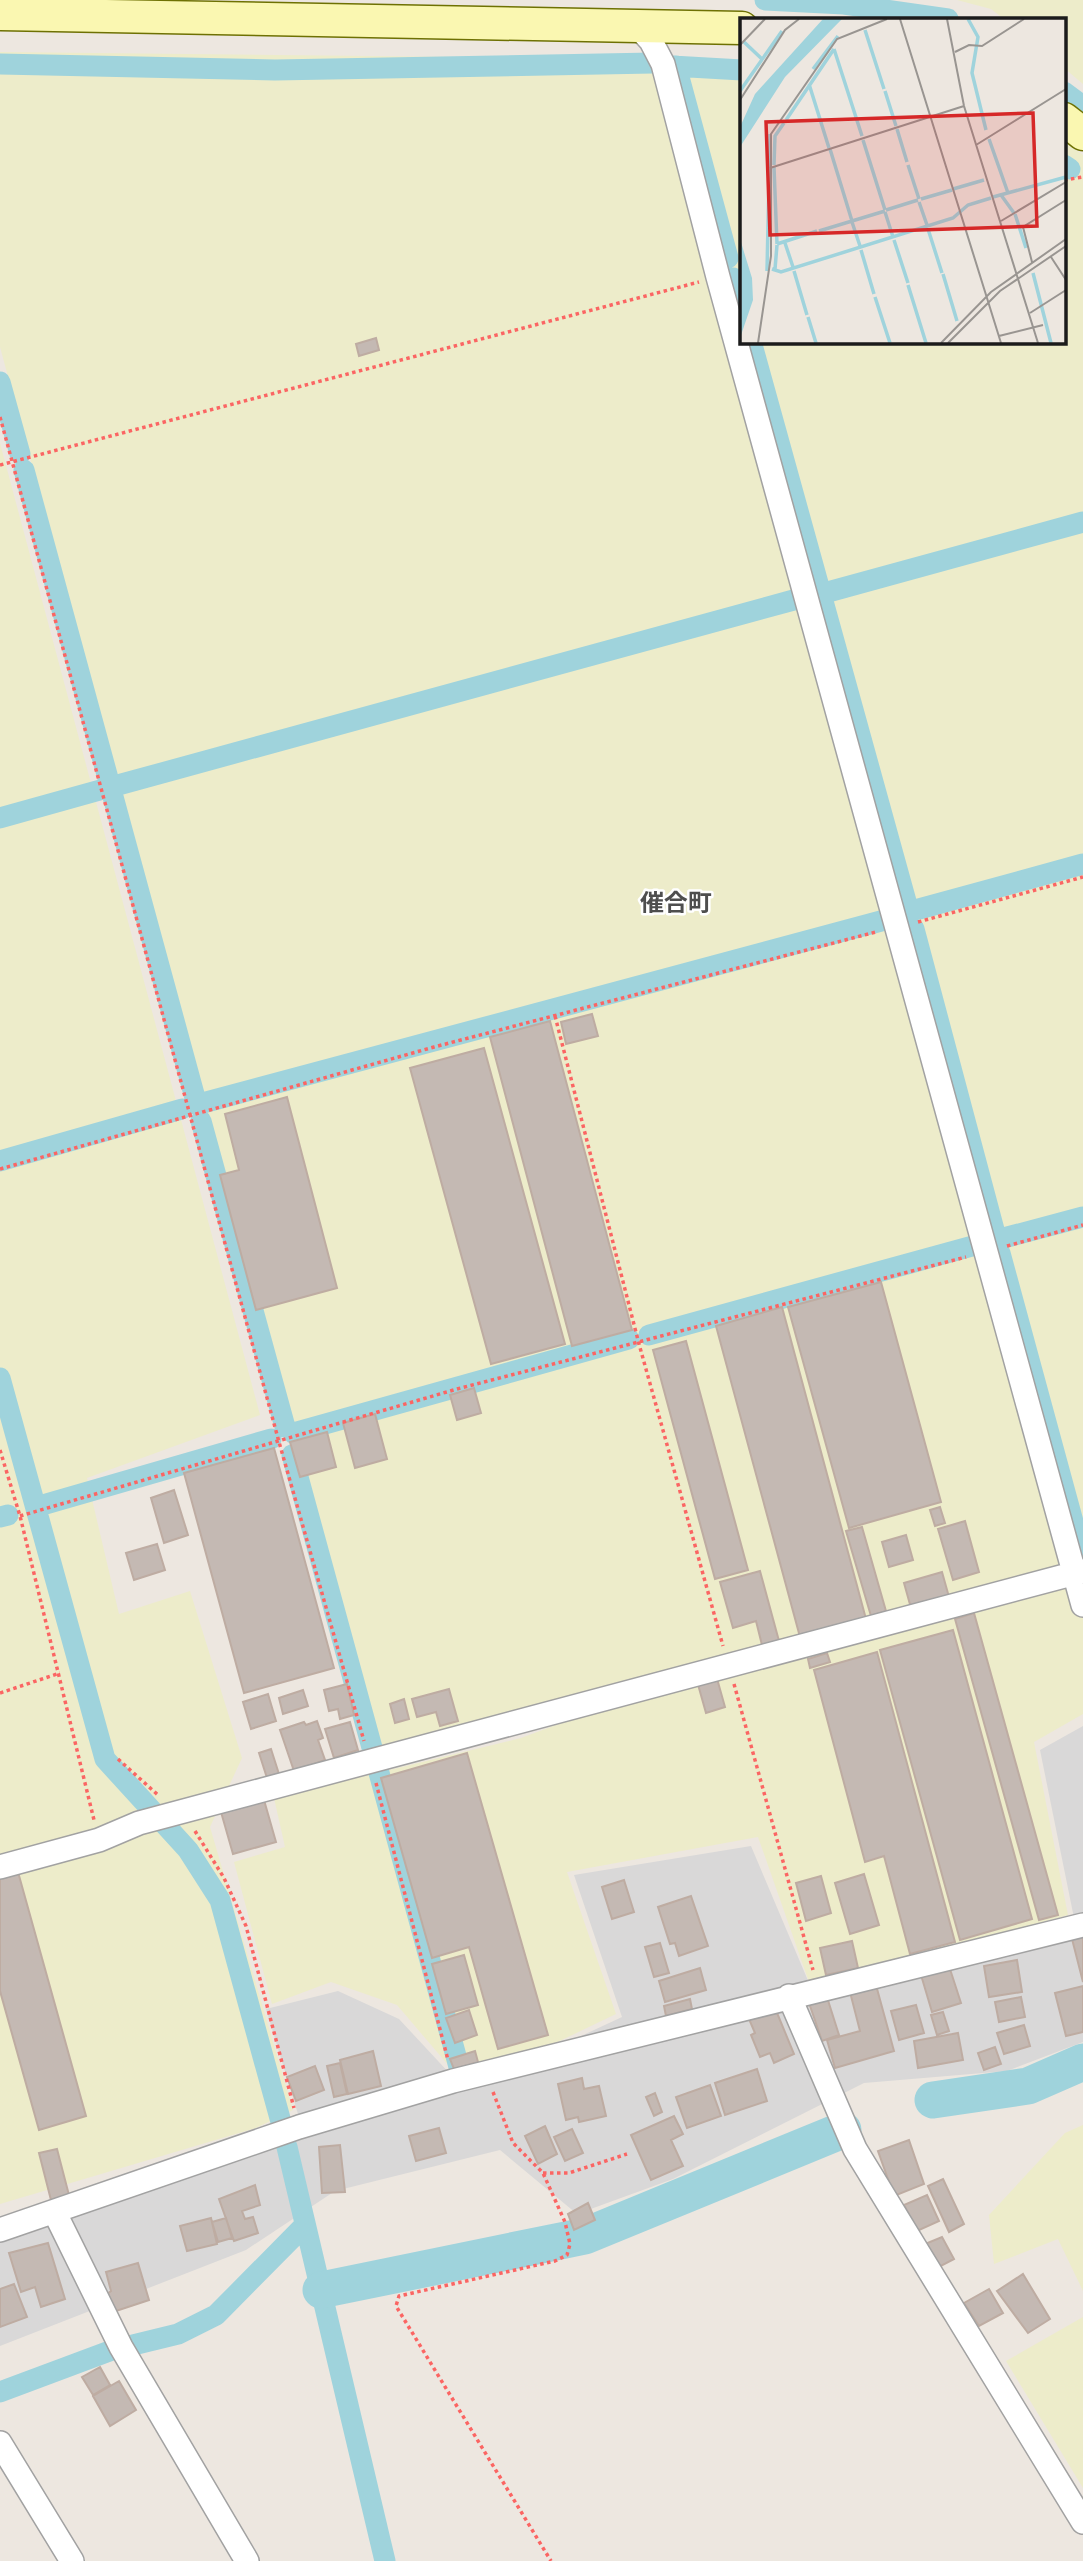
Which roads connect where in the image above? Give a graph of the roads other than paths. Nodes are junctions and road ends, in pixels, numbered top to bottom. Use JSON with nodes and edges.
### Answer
{"nodes":[{"id":1,"x":0,"y":14,"type":"edge"},
{"id":2,"x":637,"y":26,"type":"junction"},
{"id":3,"x":740,"y":28,"type":"edge"},
{"id":4,"x":1066,"y":121,"type":"edge"},
{"id":5,"x":1083,"y":134,"type":"edge"},
{"id":6,"x":1078,"y":1573,"type":"edge"},
{"id":7,"x":1083,"y":1605,"type":"edge"},
{"id":8,"x":0,"y":1867,"type":"edge"},
{"id":9,"x":1083,"y":1925,"type":"edge"},
{"id":10,"x":789,"y":1996,"type":"junction"},
{"id":11,"x":55,"y":2213,"type":"junction"},
{"id":12,"x":0,"y":2230,"type":"edge"},
{"id":13,"x":0,"y":2443,"type":"edge"},
{"id":14,"x":1083,"y":2522,"type":"edge"},
{"id":15,"x":72,"y":2561,"type":"edge"},
{"id":16,"x":247,"y":2561,"type":"edge"}],
"edges":[{"from":1,"to":2,"type":"street"},
{"from":2,"to":3,"type":"street"},
{"from":2,"to":6,"type":"street"},
{"from":4,"to":5,"type":"street"},
{"from":6,"to":7,"type":"street"},
{"from":6,"to":8,"type":"street"},
{"from":9,"to":10,"type":"street"},
{"from":10,"to":11,"type":"street"},
{"from":10,"to":14,"type":"street"},
{"from":11,"to":12,"type":"street"},
{"from":11,"to":16,"type":"street"},
{"from":13,"to":15,"type":"street"}]}
